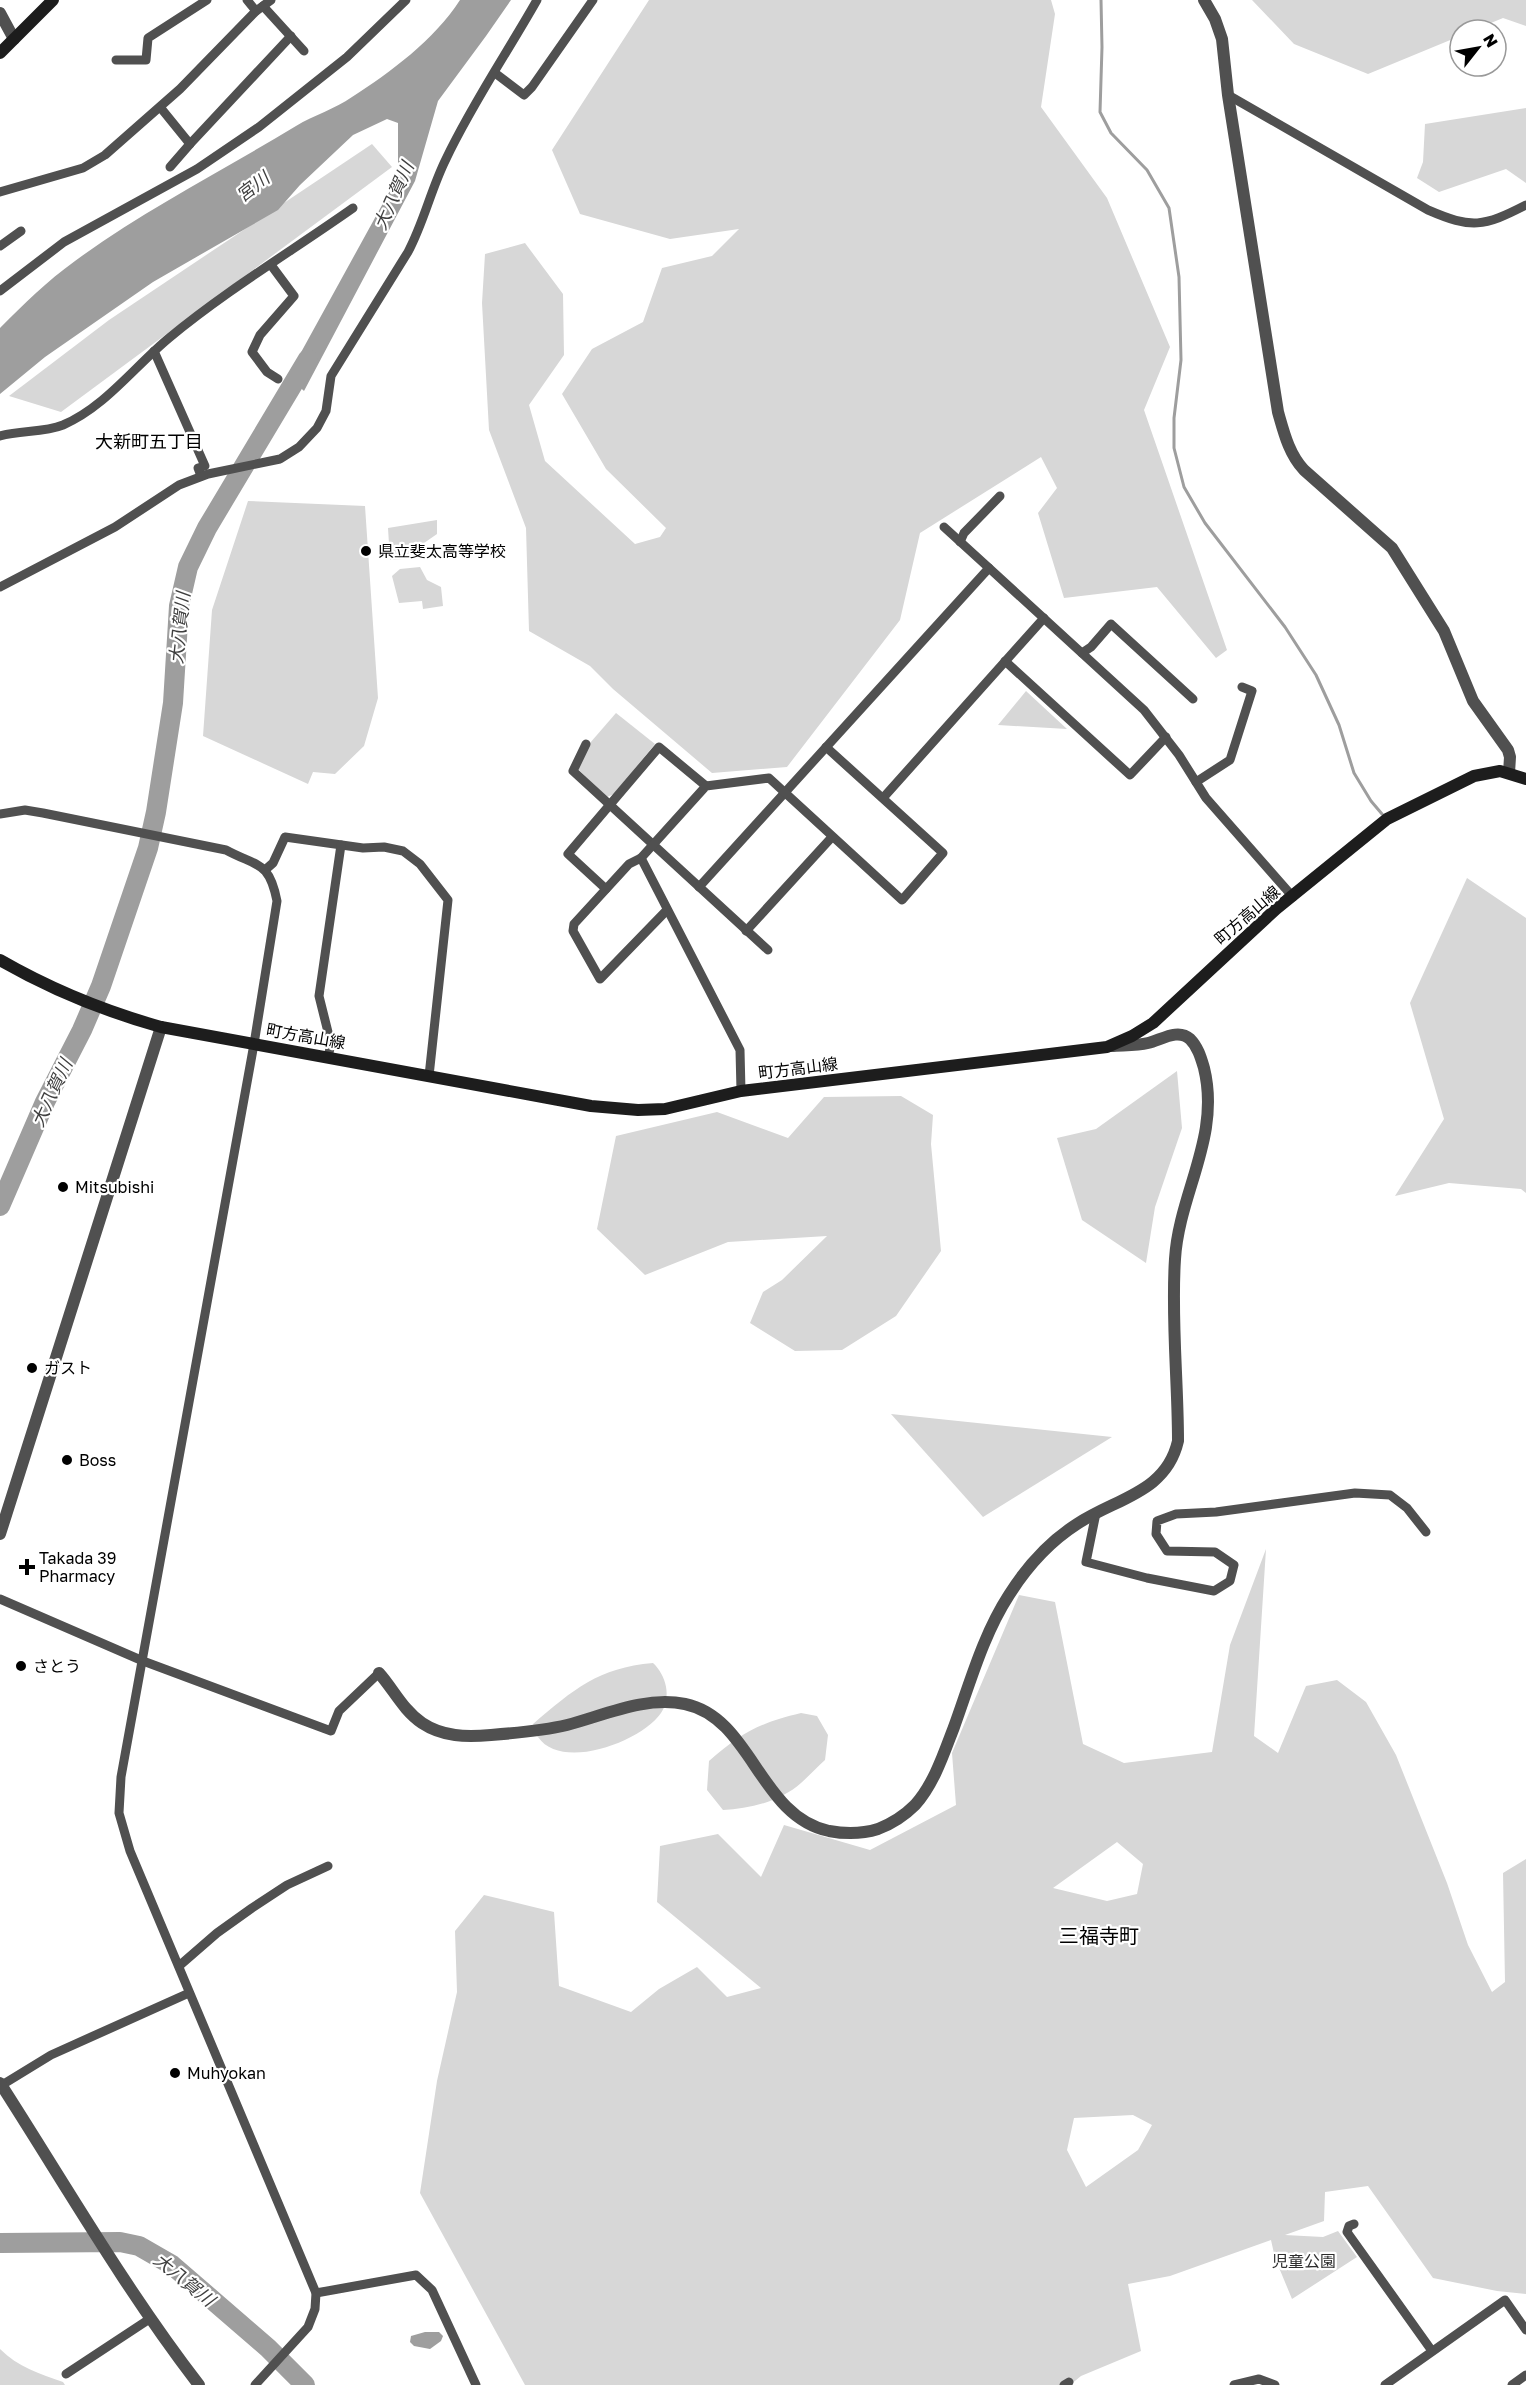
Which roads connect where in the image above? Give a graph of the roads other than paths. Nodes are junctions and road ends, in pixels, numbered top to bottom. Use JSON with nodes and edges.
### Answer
{"nodes":[{"id":1,"x":53,"y":0,"type":"edge"},
{"id":2,"x":207,"y":0,"type":"edge"},
{"id":3,"x":247,"y":0,"type":"edge"},
{"id":4,"x":271,"y":0,"type":"edge"},
{"id":5,"x":406,"y":0,"type":"edge"},
{"id":6,"x":537,"y":0,"type":"edge"},
{"id":7,"x":1204,"y":0,"type":"edge"},
{"id":8,"x":588,"y":2,"type":"edge"},
{"id":9,"x":260,"y":9,"type":"junction"},
{"id":10,"x":0,"y":13,"type":"edge"},
{"id":11,"x":291,"y":36,"type":"junction"},
{"id":12,"x":14,"y":39,"type":"junction"},
{"id":13,"x":304,"y":51,"type":"dead end"},
{"id":14,"x":0,"y":53,"type":"edge"},
{"id":15,"x":116,"y":60,"type":"dead end"},
{"id":16,"x":495,"y":73,"type":"junction"},
{"id":17,"x":1228,"y":95,"type":"junction"},
{"id":18,"x":160,"y":107,"type":"junction"},
{"id":19,"x":190,"y":144,"type":"junction"},
{"id":20,"x":170,"y":167,"type":"dead end"},
{"id":21,"x":0,"y":192,"type":"edge"},
{"id":22,"x":1526,"y":205,"type":"edge"},
{"id":23,"x":353,"y":208,"type":"dead end"},
{"id":24,"x":21,"y":231,"type":"dead end"},
{"id":25,"x":0,"y":246,"type":"edge"},
{"id":26,"x":272,"y":265,"type":"junction"},
{"id":27,"x":0,"y":291,"type":"edge"},
{"id":28,"x":154,"y":351,"type":"junction"},
{"id":29,"x":278,"y":379,"type":"dead end"},
{"id":30,"x":0,"y":436,"type":"edge"},
{"id":31,"x":205,"y":475,"type":"junction"},
{"id":32,"x":1000,"y":496,"type":"dead end"},
{"id":33,"x":944,"y":527,"type":"dead end"},
{"id":34,"x":960,"y":542,"type":"junction"},
{"id":35,"x":989,"y":568,"type":"junction"},
{"id":36,"x":0,"y":587,"type":"edge"},
{"id":37,"x":1044,"y":618,"type":"junction"},
{"id":38,"x":1082,"y":653,"type":"junction"},
{"id":39,"x":1005,"y":661,"type":"junction"},
{"id":40,"x":1242,"y":687,"type":"dead end"},
{"id":41,"x":1194,"y":699,"type":"dead end"},
{"id":42,"x":1166,"y":737,"type":"junction"},
{"id":43,"x":586,"y":744,"type":"dead end"},
{"id":44,"x":826,"y":747,"type":"junction"},
{"id":45,"x":1509,"y":773,"type":"junction"},
{"id":46,"x":1526,"y":779,"type":"edge"},
{"id":47,"x":1196,"y":782,"type":"junction"},
{"id":48,"x":706,"y":786,"type":"junction"},
{"id":49,"x":785,"y":794,"type":"junction"},
{"id":50,"x":883,"y":798,"type":"junction"},
{"id":51,"x":609,"y":805,"type":"junction"},
{"id":52,"x":0,"y":814,"type":"edge"},
{"id":53,"x":832,"y":837,"type":"junction"},
{"id":54,"x":652,"y":844,"type":"junction"},
{"id":55,"x":341,"y":845,"type":"junction"},
{"id":56,"x":641,"y":858,"type":"junction"},
{"id":57,"x":265,"y":870,"type":"junction"},
{"id":58,"x":699,"y":887,"type":"junction"},
{"id":59,"x":606,"y":889,"type":"junction"},
{"id":60,"x":1293,"y":897,"type":"junction"},
{"id":61,"x":667,"y":909,"type":"junction"},
{"id":62,"x":746,"y":931,"type":"junction"},
{"id":63,"x":768,"y":950,"type":"dead end"},
{"id":64,"x":0,"y":960,"type":"edge"},
{"id":65,"x":161,"y":1027,"type":"junction"},
{"id":66,"x":254,"y":1044,"type":"junction"},
{"id":67,"x":1107,"y":1047,"type":"junction"},
{"id":68,"x":328,"y":1057,"type":"junction"},
{"id":69,"x":429,"y":1076,"type":"junction"},
{"id":70,"x":741,"y":1091,"type":"junction"},
{"id":71,"x":1096,"y":1513,"type":"junction"},
{"id":72,"x":1426,"y":1532,"type":"dead end"},
{"id":73,"x":0,"y":1534,"type":"edge"},
{"id":74,"x":0,"y":1599,"type":"edge"},
{"id":75,"x":143,"y":1661,"type":"junction"},
{"id":76,"x":379,"y":1673,"type":"joint"},
{"id":77,"x":328,"y":1866,"type":"dead end"},
{"id":78,"x":179,"y":1966,"type":"junction"},
{"id":79,"x":189,"y":1993,"type":"junction"},
{"id":80,"x":1,"y":2085,"type":"edge"},
{"id":81,"x":1354,"y":2224,"type":"dead end"},
{"id":82,"x":316,"y":2293,"type":"junction"},
{"id":83,"x":151,"y":2318,"type":"junction"},
{"id":84,"x":1526,"y":2330,"type":"edge"},
{"id":85,"x":1432,"y":2351,"type":"junction"},
{"id":86,"x":66,"y":2374,"type":"dead end"},
{"id":87,"x":1526,"y":2375,"type":"edge"},
{"id":88,"x":199,"y":2385,"type":"edge"},
{"id":89,"x":255,"y":2385,"type":"edge"},
{"id":90,"x":476,"y":2385,"type":"edge"},
{"id":91,"x":1234,"y":2385,"type":"edge"},
{"id":92,"x":1275,"y":2385,"type":"edge"},
{"id":93,"x":1385,"y":2385,"type":"edge"},
{"id":94,"x":1512,"y":2385,"type":"edge"}],
"edges":[{"from":1,"to":12,"type":"main road"},
{"from":2,"to":15,"type":"street"},
{"from":3,"to":9,"type":"street"},
{"from":4,"to":9,"type":"street"},
{"from":5,"to":27,"type":"street"},
{"from":6,"to":16,"type":"street"},
{"from":7,"to":17,"type":"street"},
{"from":8,"to":16,"type":"street"},
{"from":9,"to":11,"type":"street"},
{"from":9,"to":18,"type":"street"},
{"from":10,"to":12,"type":"street"},
{"from":11,"to":13,"type":"street"},
{"from":11,"to":19,"type":"street"},
{"from":12,"to":14,"type":"main road"},
{"from":16,"to":31,"type":"street"},
{"from":17,"to":22,"type":"street"},
{"from":17,"to":45,"type":"street"},
{"from":18,"to":19,"type":"street"},
{"from":18,"to":21,"type":"street"},
{"from":19,"to":20,"type":"street"},
{"from":23,"to":26,"type":"street"},
{"from":24,"to":25,"type":"street"},
{"from":26,"to":28,"type":"street"},
{"from":26,"to":29,"type":"street"},
{"from":28,"to":30,"type":"street"},
{"from":28,"to":31,"type":"street"},
{"from":31,"to":36,"type":"street"},
{"from":32,"to":34,"type":"street"},
{"from":33,"to":34,"type":"street"},
{"from":34,"to":35,"type":"street"},
{"from":35,"to":37,"type":"street"},
{"from":35,"to":44,"type":"street"},
{"from":37,"to":38,"type":"street"},
{"from":37,"to":39,"type":"street"},
{"from":38,"to":41,"type":"street"},
{"from":38,"to":42,"type":"street"},
{"from":39,"to":42,"type":"street"},
{"from":39,"to":50,"type":"street"},
{"from":40,"to":47,"type":"street"},
{"from":42,"to":47,"type":"street"},
{"from":43,"to":51,"type":"street"},
{"from":44,"to":49,"type":"street"},
{"from":44,"to":50,"type":"street"},
{"from":45,"to":46,"type":"main road","name":"町方高山線"},
{"from":45,"to":60,"type":"main road","name":"町方高山線"},
{"from":47,"to":60,"type":"street"},
{"from":48,"to":49,"type":"street"},
{"from":48,"to":51,"type":"street"},
{"from":48,"to":54,"type":"street"},
{"from":49,"to":53,"type":"street"},
{"from":49,"to":58,"type":"street"},
{"from":50,"to":53,"type":"street"},
{"from":51,"to":54,"type":"street"},
{"from":51,"to":59,"type":"street"},
{"from":52,"to":57,"type":"street"},
{"from":53,"to":62,"type":"street"},
{"from":54,"to":56,"type":"street"},
{"from":54,"to":58,"type":"street"},
{"from":55,"to":57,"type":"street"},
{"from":55,"to":68,"type":"street"},
{"from":55,"to":69,"type":"street"},
{"from":56,"to":59,"type":"street"},
{"from":56,"to":61,"type":"street"},
{"from":57,"to":66,"type":"street"},
{"from":58,"to":62,"type":"street"},
{"from":59,"to":61,"type":"street"},
{"from":60,"to":67,"type":"main road","name":"町方高山線"},
{"from":61,"to":70,"type":"street"},
{"from":62,"to":63,"type":"street"},
{"from":64,"to":65,"type":"main road","name":"町方高山線"},
{"from":65,"to":66,"type":"main road","name":"町方高山線"},
{"from":65,"to":73,"type":"street"},
{"from":66,"to":68,"type":"main road","name":"町方高山線"},
{"from":66,"to":75,"type":"street"},
{"from":67,"to":70,"type":"main road","name":"町方高山線"},
{"from":67,"to":71,"type":"street"},
{"from":68,"to":69,"type":"main road","name":"町方高山線"},
{"from":69,"to":70,"type":"main road","name":"町方高山線"},
{"from":71,"to":72,"type":"street"},
{"from":71,"to":76,"type":"street"},
{"from":74,"to":75,"type":"street"},
{"from":75,"to":76,"type":"street"},
{"from":75,"to":78,"type":"street"},
{"from":77,"to":78,"type":"street"},
{"from":78,"to":79,"type":"street"},
{"from":79,"to":80,"type":"street"},
{"from":79,"to":82,"type":"street"},
{"from":80,"to":83,"type":"street"},
{"from":81,"to":85,"type":"street"},
{"from":82,"to":89,"type":"street"},
{"from":82,"to":90,"type":"street"},
{"from":83,"to":86,"type":"street"},
{"from":83,"to":88,"type":"street"},
{"from":84,"to":85,"type":"street"},
{"from":85,"to":93,"type":"street"},
{"from":87,"to":94,"type":"street"},
{"from":91,"to":92,"type":"street"}]}
